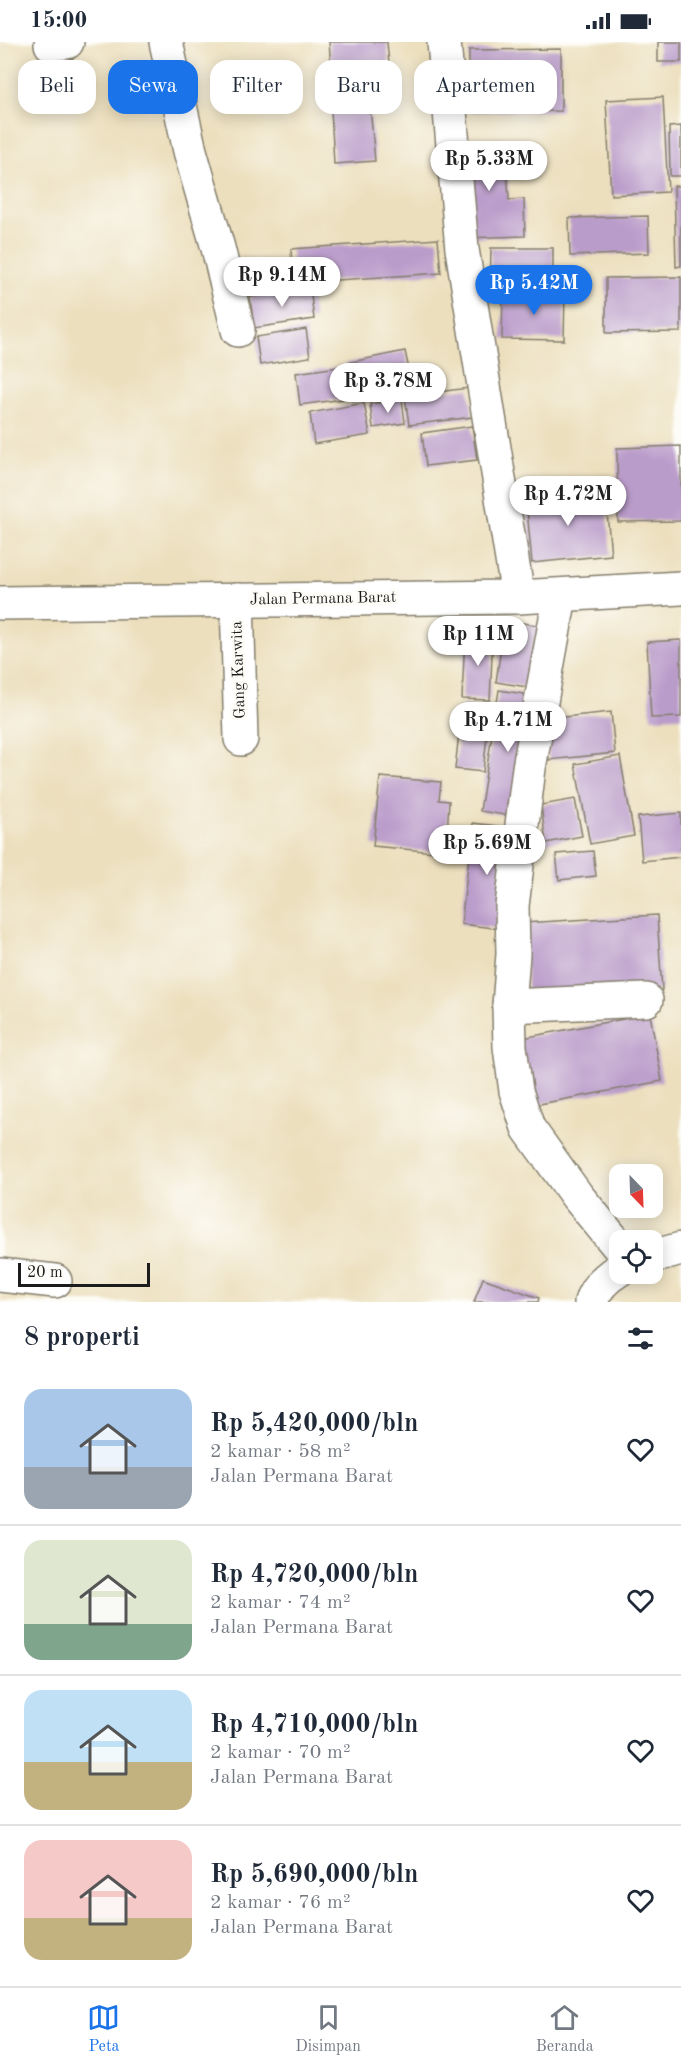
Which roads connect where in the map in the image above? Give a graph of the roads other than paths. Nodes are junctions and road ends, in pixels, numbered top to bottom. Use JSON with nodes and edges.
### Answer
{"nodes":[{"id":1,"x":166,"y":42,"type":"edge"},
{"id":2,"x":444,"y":42,"type":"edge"},
{"id":3,"x":238,"y":330,"type":"dead end"},
{"id":4,"x":681,"y":588,"type":"edge"},
{"id":5,"x":560,"y":596,"type":"junction"},
{"id":6,"x":518,"y":597,"type":"junction"},
{"id":7,"x":237,"y":600,"type":"junction"},
{"id":8,"x":0,"y":603,"type":"edge"},
{"id":9,"x":241,"y":740,"type":"dead end"},
{"id":10,"x":646,"y":1000,"type":"dead end"},
{"id":11,"x":509,"y":1006,"type":"junction"},
{"id":12,"x":609,"y":1235,"type":"edge"},
{"id":13,"x":681,"y":1249,"type":"edge"},
{"id":14,"x":663,"y":1254,"type":"edge"},
{"id":15,"x":0,"y":1275,"type":"edge"},
{"id":16,"x":609,"y":1276,"type":"edge"},
{"id":17,"x":55,"y":1281,"type":"dead end"},
{"id":18,"x":591,"y":1302,"type":"edge"}],
"edges":[{"from":1,"to":3,"type":"street"},
{"from":2,"to":6,"type":"street"},
{"from":4,"to":5,"type":"street","name":"Jalan Permana Barat"},
{"from":5,"to":6,"type":"street","name":"Jalan Permana Barat"},
{"from":5,"to":11,"type":"street"},
{"from":6,"to":7,"type":"street","name":"Jalan Permana Barat"},
{"from":7,"to":8,"type":"street","name":"Jalan Permana Barat"},
{"from":7,"to":9,"type":"street","name":"Gang Karwita"},
{"from":10,"to":11,"type":"street"},
{"from":11,"to":12,"type":"street"},
{"from":13,"to":14,"type":"street"},
{"from":15,"to":17,"type":"street"},
{"from":16,"to":18,"type":"street"}]}
